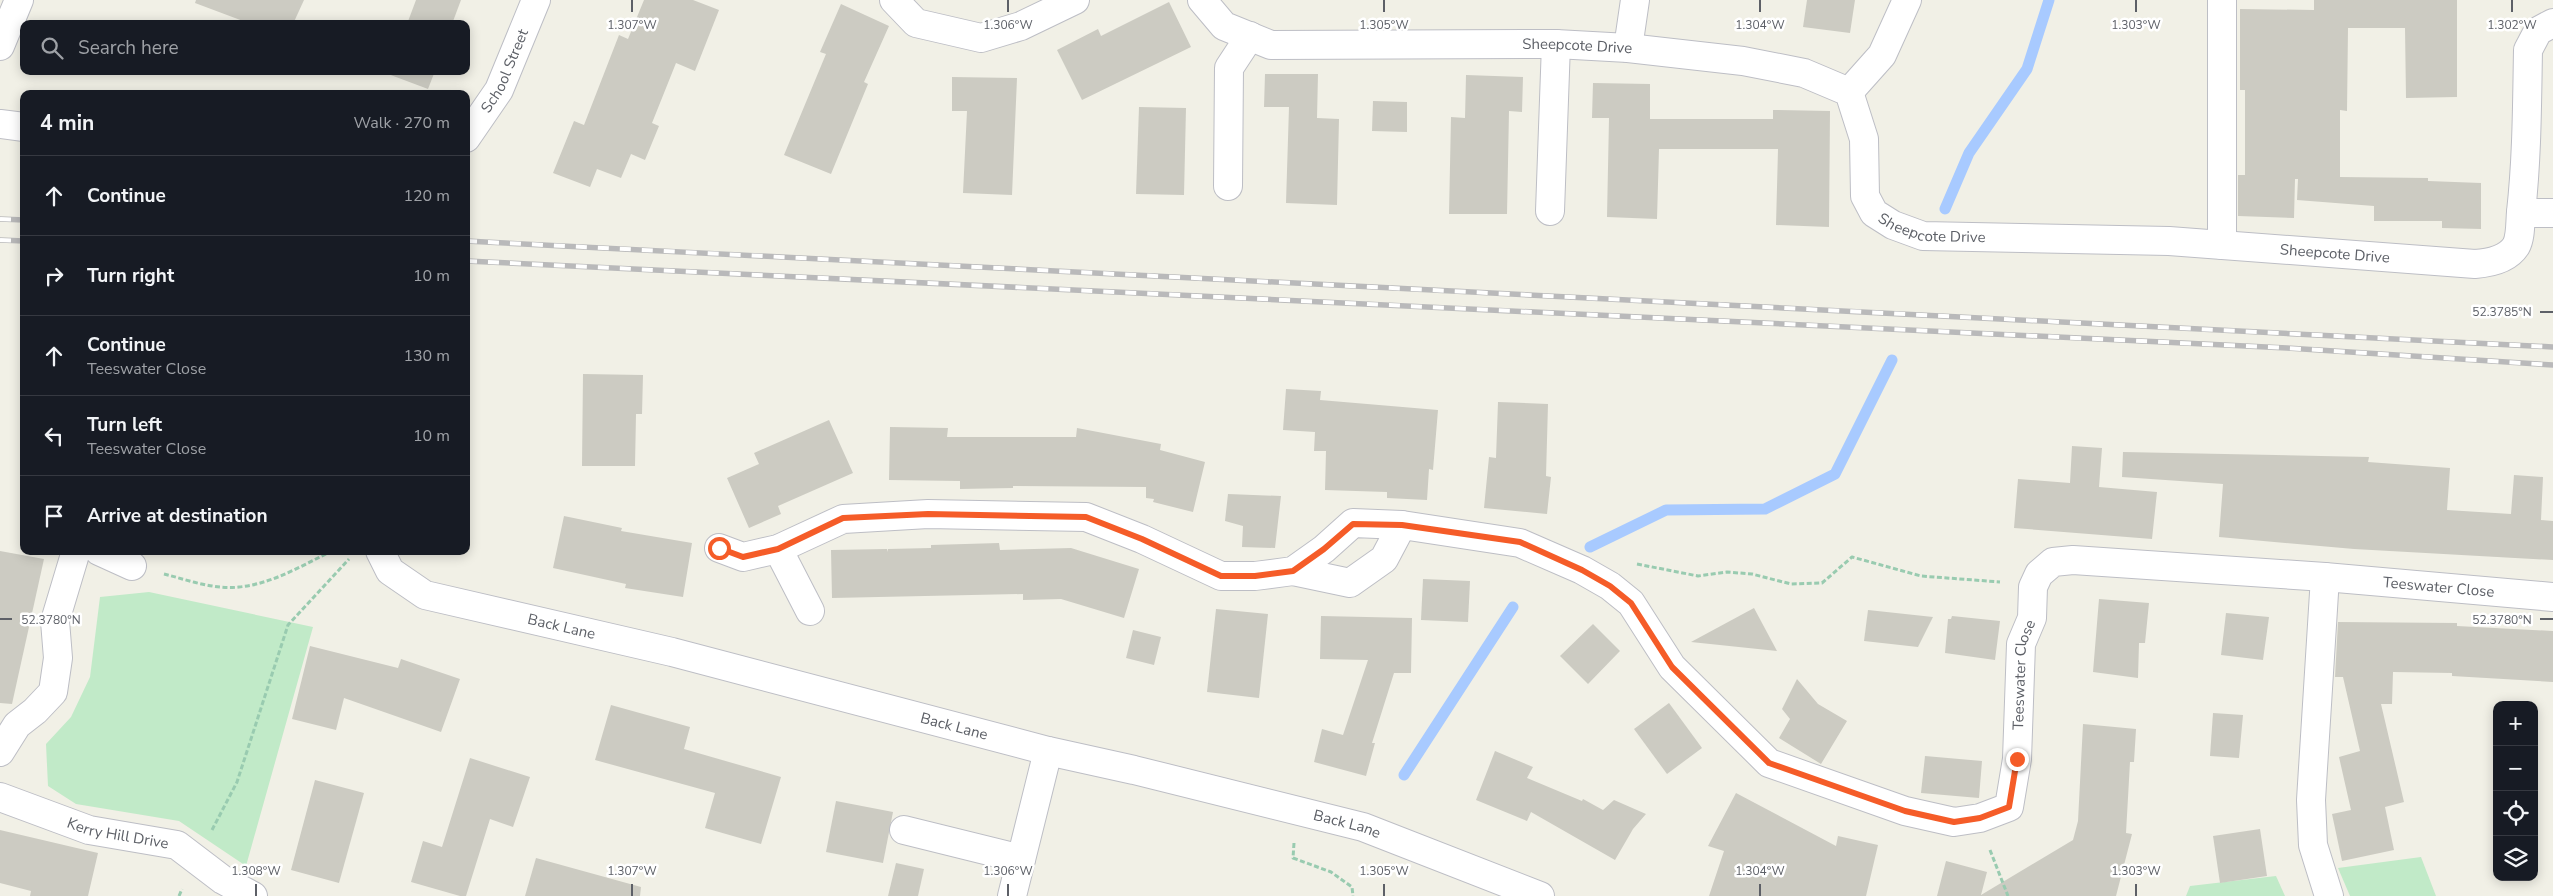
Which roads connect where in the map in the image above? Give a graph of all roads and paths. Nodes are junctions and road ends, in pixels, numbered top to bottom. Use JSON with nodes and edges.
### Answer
{"nodes":[{"id":1,"x":19,"y":0,"type":"edge"},
{"id":2,"x":536,"y":0,"type":"edge"},
{"id":3,"x":894,"y":0,"type":"edge"},
{"id":4,"x":1075,"y":0,"type":"edge"},
{"id":5,"x":1202,"y":0,"type":"edge"},
{"id":6,"x":1634,"y":0,"type":"edge"},
{"id":7,"x":1907,"y":0,"type":"edge"},
{"id":8,"x":2222,"y":0,"type":"edge"},
{"id":9,"x":2553,"y":23,"type":"edge"},
{"id":10,"x":1250,"y":36,"type":"junction"},
{"id":11,"x":1556,"y":44,"type":"junction"},
{"id":12,"x":0,"y":46,"type":"edge"},
{"id":13,"x":1628,"y":48,"type":"junction"},
{"id":14,"x":1849,"y":92,"type":"junction"},
{"id":15,"x":0,"y":124,"type":"edge"},
{"id":16,"x":20,"y":126,"type":"edge"},
{"id":17,"x":470,"y":132,"type":"edge"},
{"id":18,"x":1228,"y":186,"type":"dead end"},
{"id":19,"x":1550,"y":211,"type":"dead end"},
{"id":20,"x":2521,"y":213,"type":"junction"},
{"id":21,"x":2553,"y":213,"type":"edge"},
{"id":22,"x":2222,"y":245,"type":"junction"},
{"id":23,"x":1402,"y":525,"type":"junction"},
{"id":24,"x":719,"y":548,"type":"dead end"},
{"id":25,"x":778,"y":549,"type":"junction"},
{"id":26,"x":75,"y":555,"type":"edge"},
{"id":27,"x":108,"y":555,"type":"edge"},
{"id":28,"x":323,"y":555,"type":"edge"},
{"id":29,"x":382,"y":555,"type":"edge"},
{"id":30,"x":349,"y":558,"type":"dead end"},
{"id":31,"x":132,"y":566,"type":"joint"},
{"id":32,"x":1293,"y":571,"type":"junction"},
{"id":33,"x":2324,"y":577,"type":"junction"},
{"id":34,"x":1610,"y":586,"type":"junction"},
{"id":35,"x":2033,"y":587,"type":"junction"},
{"id":36,"x":2553,"y":596,"type":"edge"},
{"id":37,"x":810,"y":611,"type":"dead end"},
{"id":38,"x":1048,"y":751,"type":"junction"},
{"id":39,"x":0,"y":752,"type":"edge"},
{"id":40,"x":0,"y":797,"type":"edge"},
{"id":41,"x":1980,"y":818,"type":"junction"},
{"id":42,"x":904,"y":830,"type":"dead end"},
{"id":43,"x":1297,"y":834,"type":"dead end"},
{"id":44,"x":1021,"y":859,"type":"junction"},
{"id":45,"x":197,"y":860,"type":"junction"},
{"id":46,"x":179,"y":896,"type":"edge"},
{"id":47,"x":253,"y":896,"type":"edge"},
{"id":48,"x":1012,"y":896,"type":"edge"},
{"id":49,"x":1352,"y":896,"type":"edge"},
{"id":50,"x":1540,"y":896,"type":"edge"},
{"id":51,"x":2008,"y":896,"type":"edge"},
{"id":52,"x":2329,"y":896,"type":"edge"}],
"edges":[{"from":1,"to":12,"type":"street"},
{"from":2,"to":17,"type":"street","name":"School Street"},
{"from":3,"to":4,"type":"street"},
{"from":5,"to":10,"type":"street","name":"Sheepcote Drive"},
{"from":6,"to":13,"type":"street"},
{"from":7,"to":14,"type":"street"},
{"from":8,"to":22,"type":"street"},
{"from":9,"to":20,"type":"street","name":"Sheepcote Drive"},
{"from":10,"to":11,"type":"street","name":"Sheepcote Drive"},
{"from":10,"to":18,"type":"street"},
{"from":11,"to":13,"type":"street","name":"Sheepcote Drive"},
{"from":11,"to":19,"type":"street"},
{"from":13,"to":14,"type":"street","name":"Sheepcote Drive"},
{"from":14,"to":22,"type":"street","name":"Sheepcote Drive"},
{"from":15,"to":16,"type":"street"},
{"from":20,"to":21,"type":"street"},
{"from":20,"to":22,"type":"street","name":"Sheepcote Drive"},
{"from":23,"to":32,"type":"street","name":"Teeswater Close"},
{"from":23,"to":32,"type":"street"},
{"from":23,"to":34,"type":"street","name":"Teeswater Close"},
{"from":24,"to":25,"type":"street"},
{"from":25,"to":32,"type":"street"},
{"from":25,"to":37,"type":"street"},
{"from":26,"to":39,"type":"street"},
{"from":27,"to":31,"type":"street"},
{"from":28,"to":31,"type":"path"},
{"from":29,"to":38,"type":"street","name":"Back Lane"},
{"from":30,"to":45,"type":"path"},
{"from":33,"to":35,"type":"street","name":"Teeswater Close"},
{"from":33,"to":36,"type":"street","name":"Teeswater Close"},
{"from":33,"to":52,"type":"street"},
{"from":34,"to":35,"type":"path"},
{"from":34,"to":41,"type":"street","name":"Teeswater Close"},
{"from":35,"to":41,"type":"street","name":"Teeswater Close"},
{"from":38,"to":44,"type":"street"},
{"from":38,"to":50,"type":"street","name":"Back Lane"},
{"from":40,"to":45,"type":"street","name":"Kerry Hill Drive"},
{"from":41,"to":51,"type":"path"},
{"from":42,"to":44,"type":"street"},
{"from":43,"to":49,"type":"path"},
{"from":44,"to":48,"type":"street"},
{"from":45,"to":46,"type":"path"},
{"from":45,"to":47,"type":"street","name":"Kerry Hill Drive"}]}
